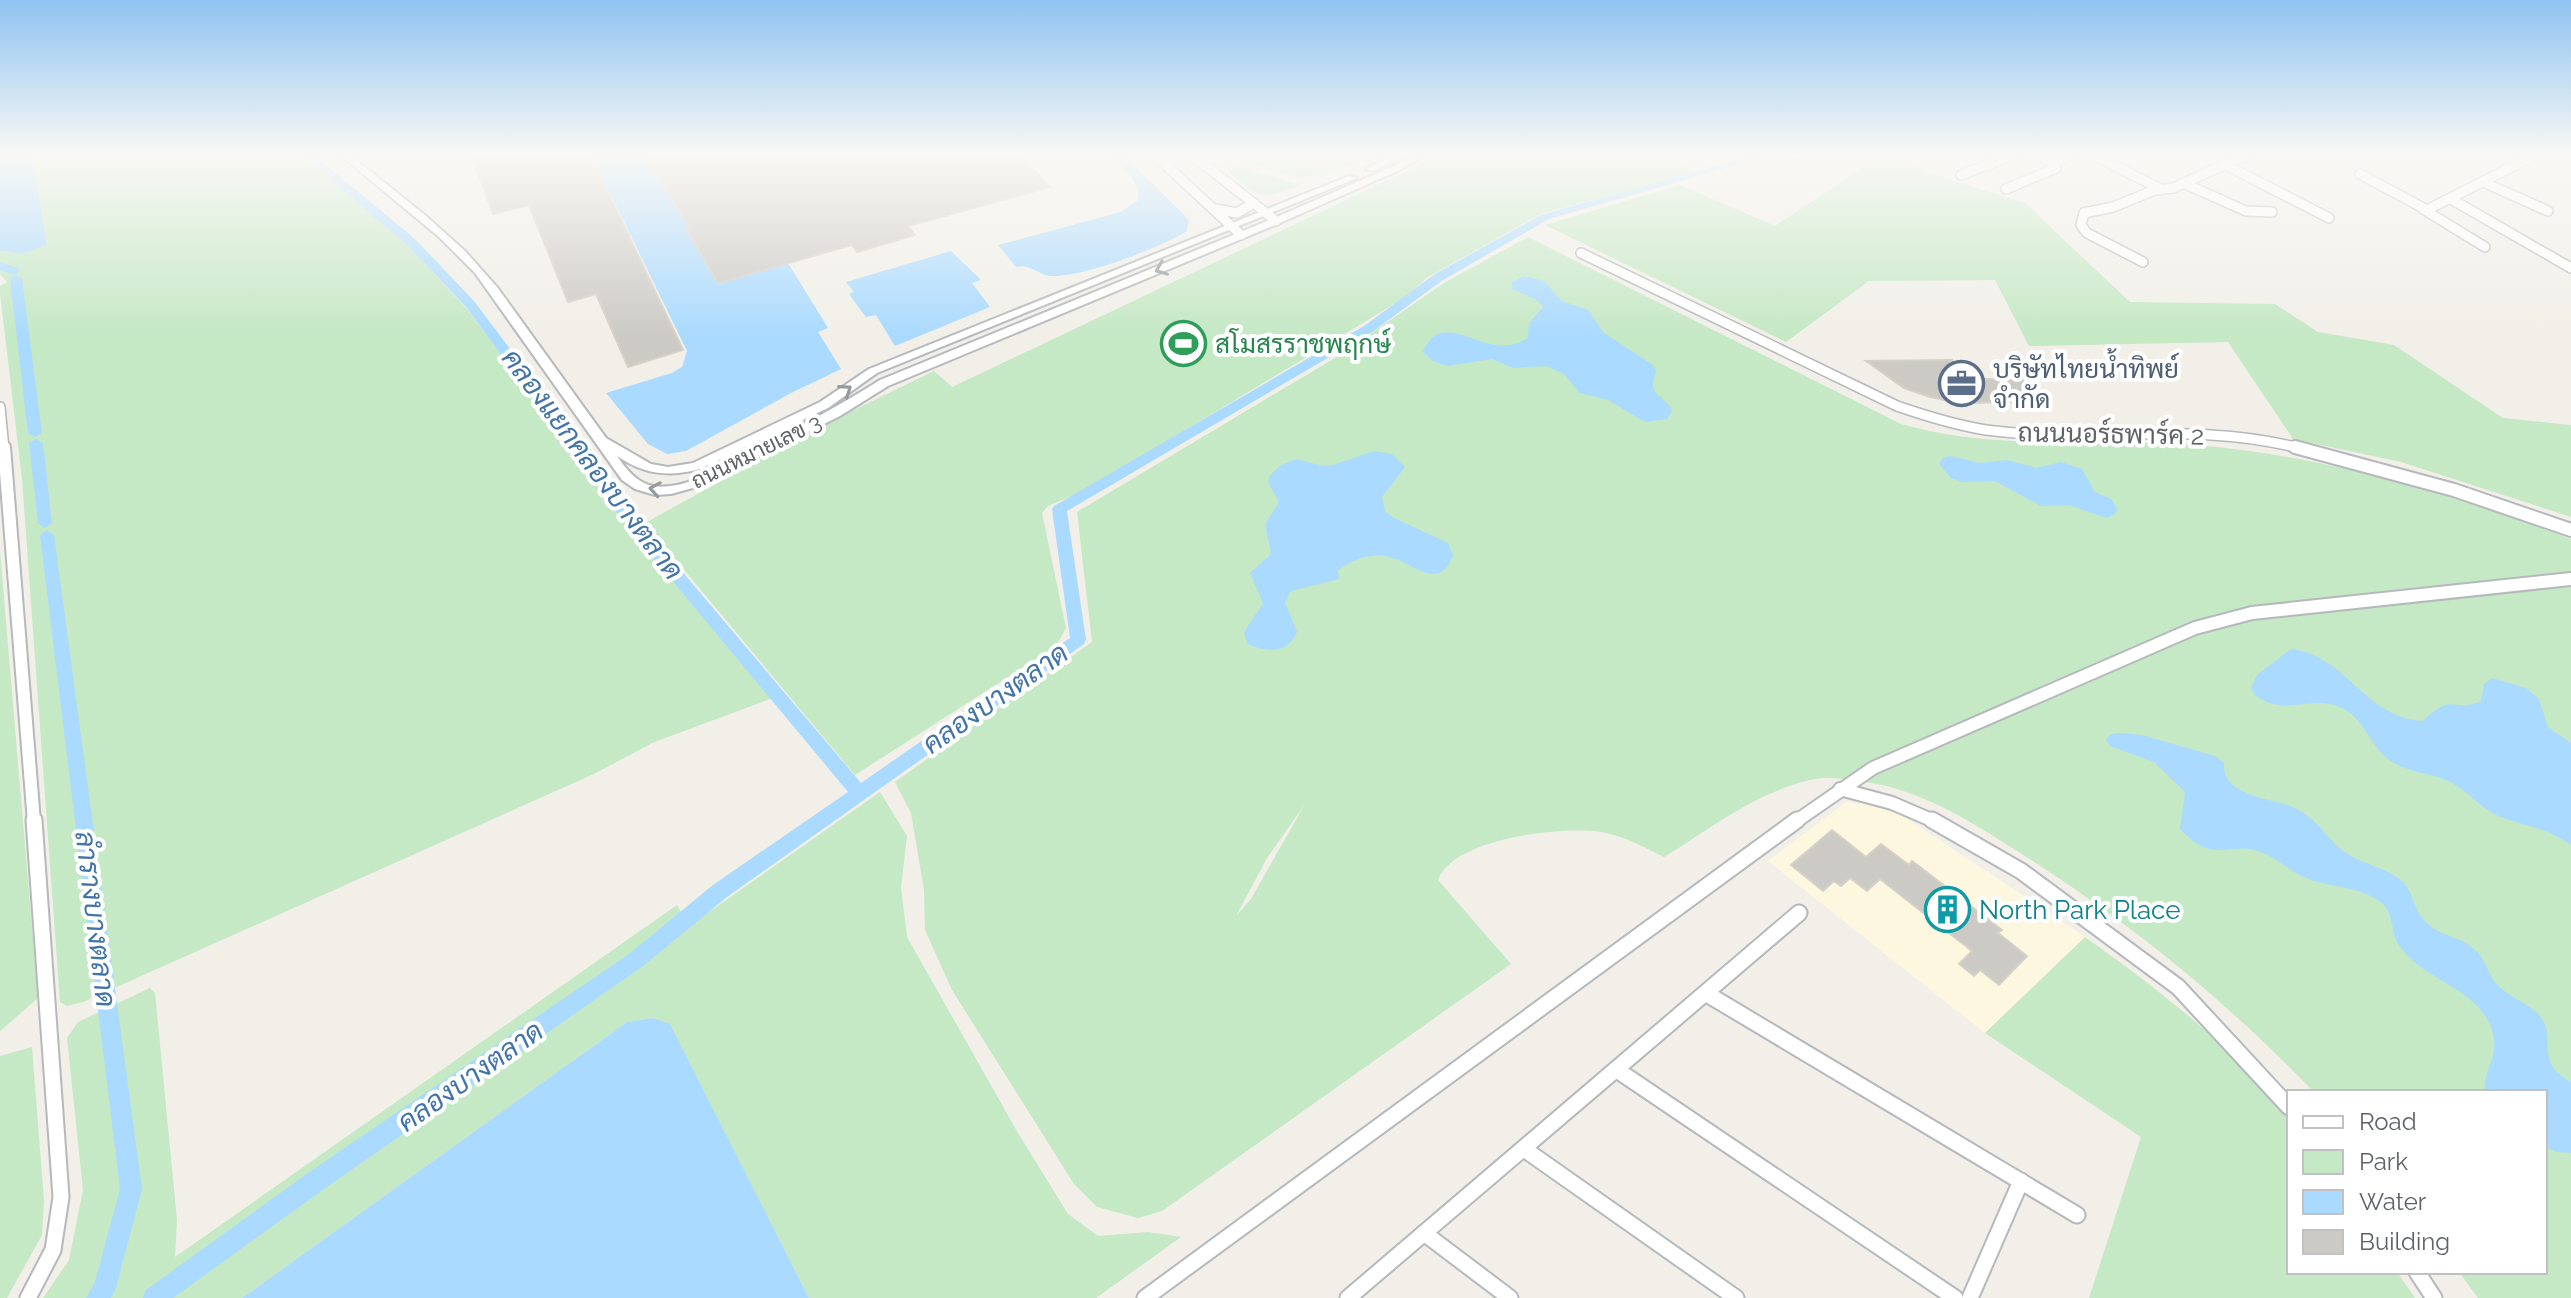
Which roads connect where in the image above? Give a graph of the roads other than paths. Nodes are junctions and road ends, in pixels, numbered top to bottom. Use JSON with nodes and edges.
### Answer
{"nodes":[{"id":1,"x":416,"y":215,"type":"edge"},
{"id":2,"x":1218,"y":215,"type":"edge"},
{"id":3,"x":1269,"y":215,"type":"edge"},
{"id":4,"x":1277,"y":215,"type":"edge"},
{"id":5,"x":1278,"y":215,"type":"edge"},
{"id":6,"x":2085,"y":215,"type":"edge"},
{"id":7,"x":2322,"y":215,"type":"edge"},
{"id":8,"x":2431,"y":215,"type":"edge"},
{"id":9,"x":2478,"y":215,"type":"edge"},
{"id":10,"x":1272,"y":217,"type":"junction"},
{"id":11,"x":2329,"y":218,"type":"dead end"},
{"id":12,"x":1237,"y":232,"type":"junction"},
{"id":13,"x":2485,"y":247,"type":"dead end"},
{"id":14,"x":1581,"y":253,"type":"dead end"},
{"id":15,"x":2143,"y":262,"type":"dead end"},
{"id":16,"x":2571,"y":268,"type":"edge"},
{"id":17,"x":0,"y":407,"type":"edge"},
{"id":18,"x":601,"y":439,"type":"junction"},
{"id":19,"x":2571,"y":530,"type":"edge"},
{"id":20,"x":2571,"y":579,"type":"edge"},
{"id":21,"x":1840,"y":789,"type":"junction"},
{"id":22,"x":1799,"y":913,"type":"dead end"},
{"id":23,"x":1707,"y":994,"type":"junction"},
{"id":24,"x":1617,"y":1070,"type":"junction"},
{"id":25,"x":2287,"y":1105,"type":"edge"},
{"id":26,"x":1524,"y":1149,"type":"junction"},
{"id":27,"x":2021,"y":1181,"type":"junction"},
{"id":28,"x":2077,"y":1215,"type":"dead end"},
{"id":29,"x":1424,"y":1233,"type":"junction"},
{"id":30,"x":2418,"y":1274,"type":"edge"},
{"id":31,"x":28,"y":1298,"type":"edge"},
{"id":32,"x":1145,"y":1298,"type":"edge"},
{"id":33,"x":1348,"y":1298,"type":"edge"},
{"id":34,"x":1510,"y":1298,"type":"edge"},
{"id":35,"x":1736,"y":1298,"type":"edge"},
{"id":36,"x":1955,"y":1298,"type":"edge"},
{"id":37,"x":1970,"y":1298,"type":"edge"},
{"id":38,"x":2434,"y":1298,"type":"edge"}],
"edges":[{"from":1,"to":18,"type":"street"},
{"from":2,"to":12,"type":"street"},
{"from":3,"to":10,"type":"street"},
{"from":4,"to":10,"type":"street","name":"ถนนหมายเลข 3"},
{"from":5,"to":10,"type":"street","name":"ถนนหมายเลข 3"},
{"from":6,"to":15,"type":"street"},
{"from":7,"to":11,"type":"street"},
{"from":8,"to":13,"type":"street"},
{"from":9,"to":16,"type":"street"},
{"from":10,"to":12,"type":"street","name":"ถนนหมายเลข 3"},
{"from":18,"to":12,"type":"street","name":"ถนนหมายเลข 3","one_way":true},
{"from":12,"to":18,"type":"street","name":"ถนนหมายเลข 3","one_way":true},
{"from":14,"to":19,"type":"street","name":"ถนนนอร์ธพาร์ค 2"},
{"from":17,"to":31,"type":"street"},
{"from":20,"to":21,"type":"street"},
{"from":21,"to":25,"type":"street"},
{"from":21,"to":32,"type":"street"},
{"from":22,"to":23,"type":"street"},
{"from":23,"to":24,"type":"street"},
{"from":23,"to":27,"type":"street"},
{"from":24,"to":26,"type":"street"},
{"from":24,"to":36,"type":"street"},
{"from":26,"to":29,"type":"street"},
{"from":26,"to":35,"type":"street"},
{"from":27,"to":28,"type":"street"},
{"from":27,"to":37,"type":"street"},
{"from":29,"to":33,"type":"street"},
{"from":29,"to":34,"type":"street"},
{"from":30,"to":38,"type":"street"}]}
